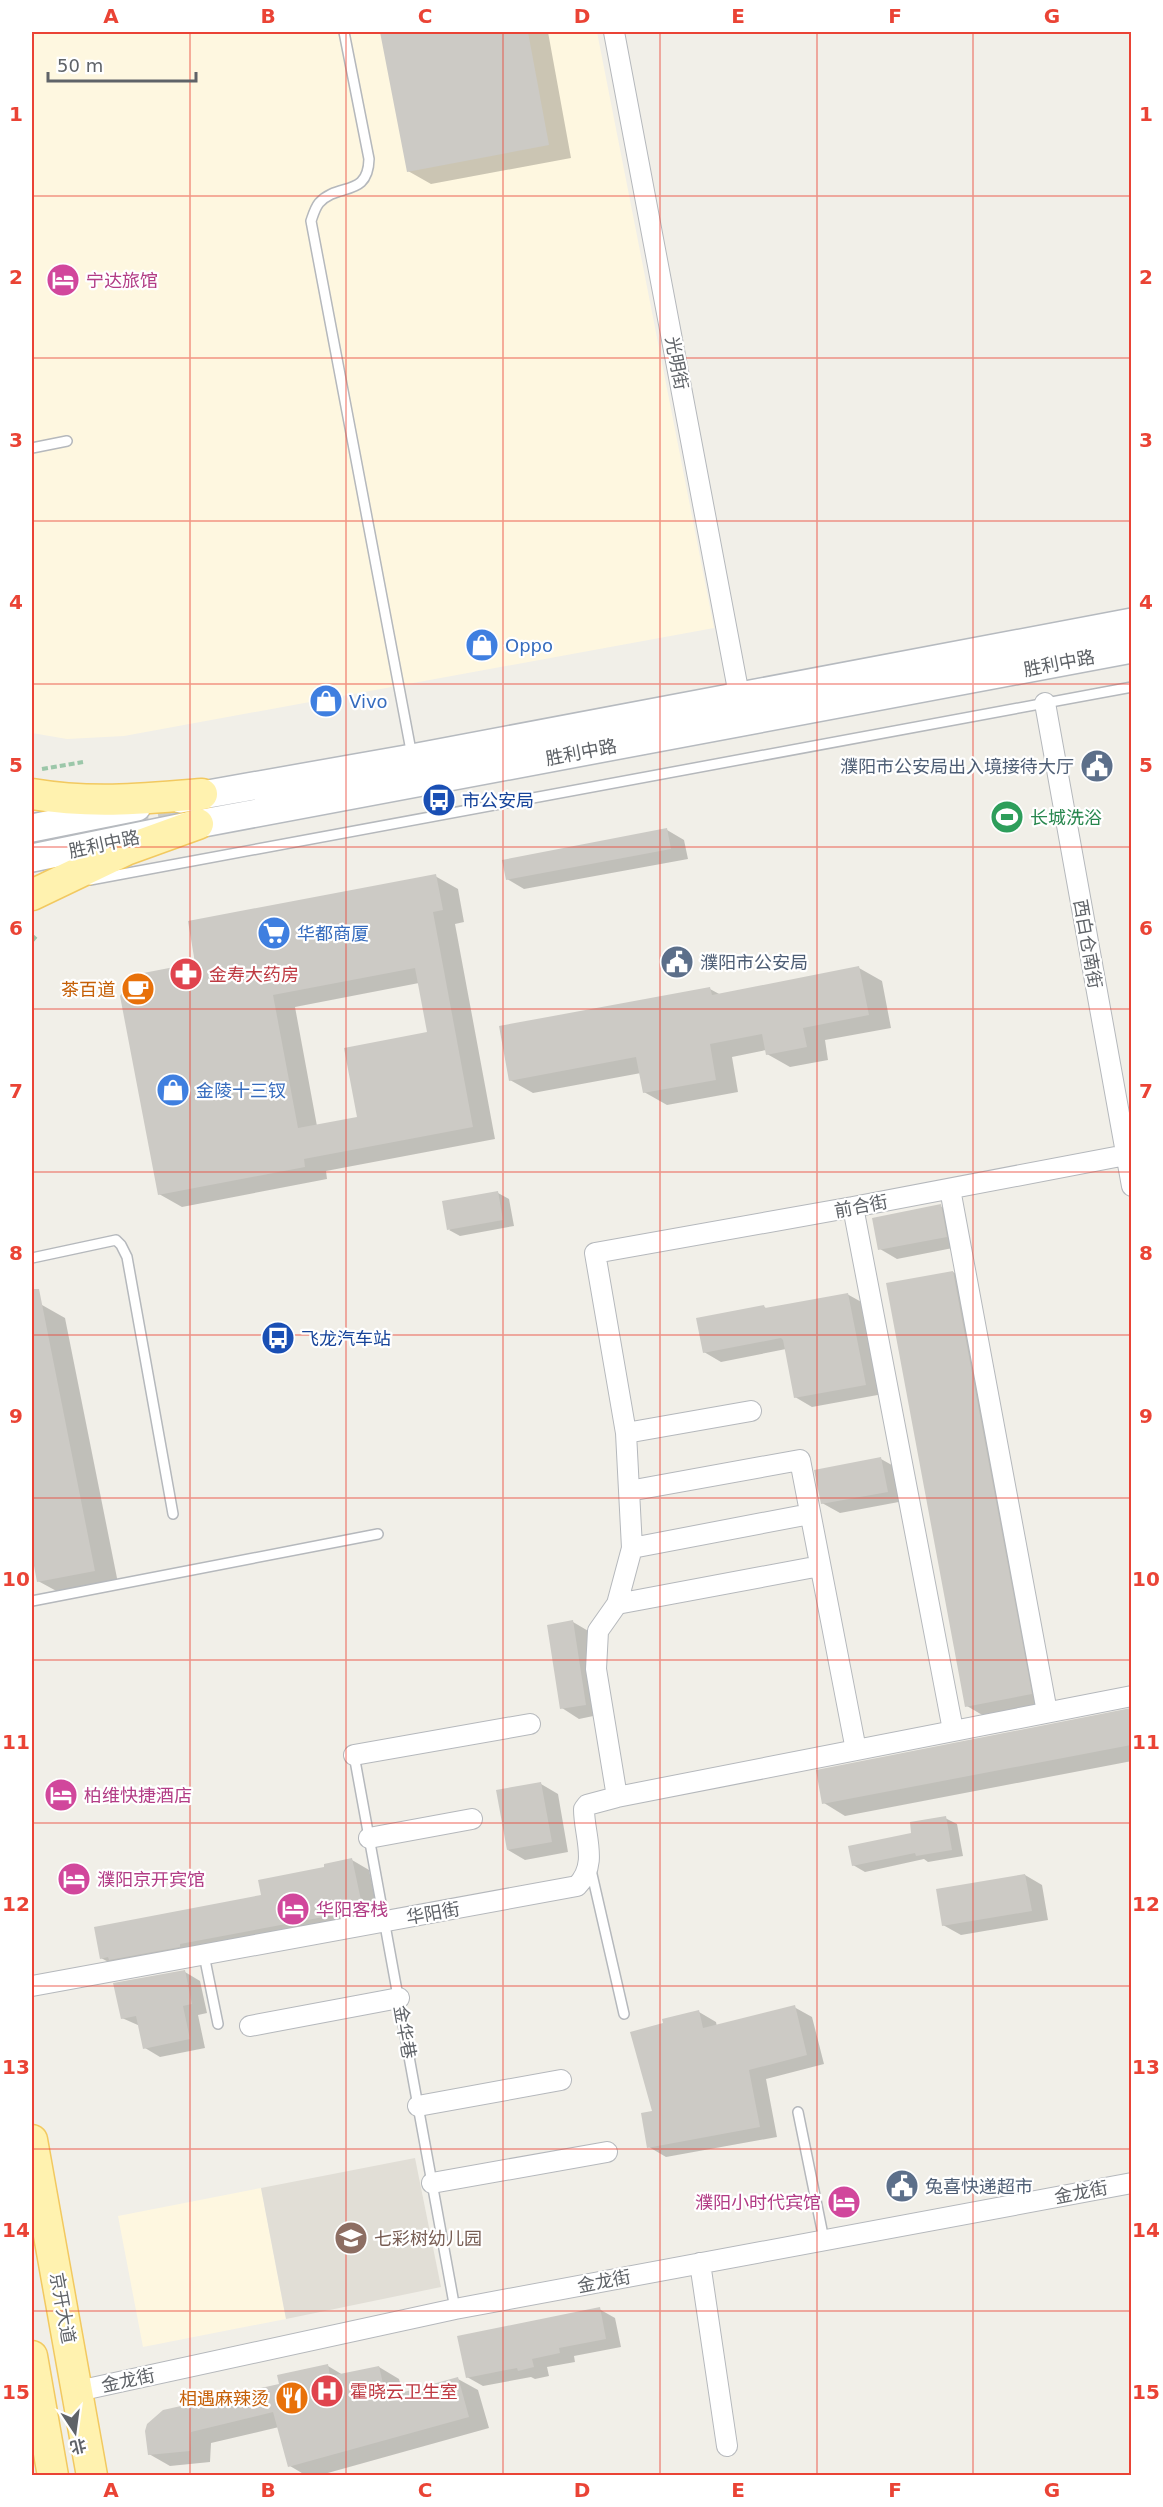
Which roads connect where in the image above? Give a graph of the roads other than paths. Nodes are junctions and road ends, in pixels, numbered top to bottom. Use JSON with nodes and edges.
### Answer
{"nodes":[{"id":1,"x":344,"y":32,"type":"edge"},
{"id":2,"x":614,"y":32,"type":"edge"},
{"id":3,"x":67,"y":441,"type":"dead end"},
{"id":4,"x":32,"y":448,"type":"edge"},
{"id":5,"x":1131,"y":622,"type":"edge"},
{"id":6,"x":1131,"y":649,"type":"edge"},
{"id":7,"x":1131,"y":687,"type":"edge"},
{"id":8,"x":739,"y":695,"type":"junction"},
{"id":9,"x":1045,"y":703,"type":"junction"},
{"id":10,"x":412,"y":758,"type":"junction"},
{"id":11,"x":37,"y":782,"type":"edge"},
{"id":12,"x":202,"y":794,"type":"junction"},
{"id":13,"x":198,"y":824,"type":"junction"},
{"id":14,"x":32,"y":828,"type":"edge"},
{"id":15,"x":32,"y":858,"type":"edge"},
{"id":16,"x":40,"y":891,"type":"edge"},
{"id":17,"x":1127,"y":1144,"type":"edge"},
{"id":18,"x":1131,"y":1186,"type":"edge"},
{"id":19,"x":950,"y":1189,"type":"junction"},
{"id":20,"x":853,"y":1207,"type":"junction"},
{"id":21,"x":32,"y":1258,"type":"edge"},
{"id":22,"x":751,"y":1411,"type":"dead end"},
{"id":23,"x":626,"y":1433,"type":"junction"},
{"id":24,"x":629,"y":1491,"type":"junction"},
{"id":25,"x":173,"y":1514,"type":"dead end"},
{"id":26,"x":810,"y":1514,"type":"junction"},
{"id":27,"x":378,"y":1534,"type":"dead end"},
{"id":28,"x":632,"y":1548,"type":"junction"},
{"id":29,"x":820,"y":1566,"type":"junction"},
{"id":30,"x":32,"y":1601,"type":"edge"},
{"id":31,"x":617,"y":1604,"type":"junction"},
{"id":32,"x":1131,"y":1696,"type":"edge"},
{"id":33,"x":1047,"y":1712,"type":"junction"},
{"id":34,"x":530,"y":1724,"type":"dead end"},
{"id":35,"x":953,"y":1730,"type":"junction"},
{"id":36,"x":856,"y":1750,"type":"junction"},
{"id":37,"x":354,"y":1755,"type":"joint"},
{"id":38,"x":617,"y":1797,"type":"junction"},
{"id":39,"x":472,"y":1819,"type":"dead end"},
{"id":40,"x":369,"y":1838,"type":"junction"},
{"id":41,"x":590,"y":1864,"type":"junction"},
{"id":42,"x":385,"y":1922,"type":"junction"},
{"id":43,"x":204,"y":1955,"type":"junction"},
{"id":44,"x":32,"y":1986,"type":"edge"},
{"id":45,"x":399,"y":1998,"type":"junction"},
{"id":46,"x":624,"y":2014,"type":"dead end"},
{"id":47,"x":218,"y":2024,"type":"dead end"},
{"id":48,"x":250,"y":2026,"type":"dead end"},
{"id":49,"x":561,"y":2080,"type":"dead end"},
{"id":50,"x":418,"y":2106,"type":"junction"},
{"id":51,"x":798,"y":2112,"type":"dead end"},
{"id":52,"x":32,"y":2140,"type":"edge"},
{"id":53,"x":607,"y":2152,"type":"dead end"},
{"id":54,"x":432,"y":2183,"type":"junction"},
{"id":55,"x":1131,"y":2183,"type":"edge"},
{"id":56,"x":824,"y":2240,"type":"junction"},
{"id":57,"x":700,"y":2263,"type":"junction"},
{"id":58,"x":455,"y":2310,"type":"junction"},
{"id":59,"x":32,"y":2356,"type":"edge"},
{"id":60,"x":78,"y":2391,"type":"junction"},
{"id":61,"x":727,"y":2446,"type":"dead end"},
{"id":62,"x":53,"y":2475,"type":"edge"},
{"id":63,"x":92,"y":2475,"type":"edge"}],
"edges":[{"from":1,"to":10,"type":"lane"},
{"from":2,"to":8,"type":"street","name":"光明街"},
{"from":3,"to":4,"type":"lane"},
{"from":5,"to":8,"type":"main road","name":"胜利中路"},
{"from":6,"to":13,"type":"main road","name":"胜利中路"},
{"from":7,"to":9,"type":"lane"},
{"from":8,"to":10,"type":"main road","name":"胜利中路"},
{"from":9,"to":16,"type":"lane"},
{"from":9,"to":17,"type":"street","name":"西白仓南街"},
{"from":10,"to":12,"type":"main road","name":"胜利中路"},
{"from":11,"to":12,"type":"main road"},
{"from":12,"to":14,"type":"main road","name":"胜利中路"},
{"from":13,"to":15,"type":"main road","name":"胜利中路"},
{"from":13,"to":16,"type":"main road"},
{"from":17,"to":18,"type":"street","name":"西白仓南街"},
{"from":17,"to":19,"type":"street","name":"前合街"},
{"from":19,"to":20,"type":"street","name":"前合街"},
{"from":19,"to":33,"type":"street"},
{"from":20,"to":23,"type":"street","name":"前合街"},
{"from":20,"to":35,"type":"street"},
{"from":21,"to":25,"type":"lane"},
{"from":22,"to":23,"type":"street"},
{"from":23,"to":24,"type":"street"},
{"from":24,"to":26,"type":"street"},
{"from":24,"to":28,"type":"street"},
{"from":26,"to":28,"type":"street"},
{"from":26,"to":29,"type":"street"},
{"from":27,"to":30,"type":"lane"},
{"from":28,"to":31,"type":"street"},
{"from":29,"to":31,"type":"street"},
{"from":29,"to":36,"type":"street"},
{"from":31,"to":38,"type":"street"},
{"from":32,"to":33,"type":"street"},
{"from":33,"to":35,"type":"street"},
{"from":34,"to":37,"type":"street"},
{"from":35,"to":36,"type":"street"},
{"from":36,"to":38,"type":"street"},
{"from":37,"to":40,"type":"lane","name":"金华巷"},
{"from":38,"to":41,"type":"street"},
{"from":39,"to":40,"type":"street"},
{"from":40,"to":42,"type":"lane","name":"金华巷"},
{"from":41,"to":42,"type":"street","name":"华阳街"},
{"from":41,"to":46,"type":"lane"},
{"from":42,"to":43,"type":"street","name":"华阳街"},
{"from":42,"to":45,"type":"lane","name":"金华巷"},
{"from":43,"to":44,"type":"street","name":"华阳街"},
{"from":43,"to":47,"type":"lane"},
{"from":45,"to":48,"type":"street"},
{"from":45,"to":50,"type":"lane","name":"金华巷"},
{"from":49,"to":50,"type":"street"},
{"from":50,"to":54,"type":"lane","name":"金华巷"},
{"from":51,"to":56,"type":"lane"},
{"from":52,"to":60,"type":"main road","name":"京开大道"},
{"from":53,"to":54,"type":"street"},
{"from":54,"to":58,"type":"lane","name":"金华巷"},
{"from":55,"to":56,"type":"street","name":"金龙街"},
{"from":56,"to":57,"type":"street","name":"金龙街"},
{"from":57,"to":58,"type":"street","name":"金龙街"},
{"from":57,"to":61,"type":"street"},
{"from":58,"to":60,"type":"street","name":"金龙街"},
{"from":59,"to":62,"type":"main road"},
{"from":60,"to":63,"type":"main road","name":"京开大道"}]}
